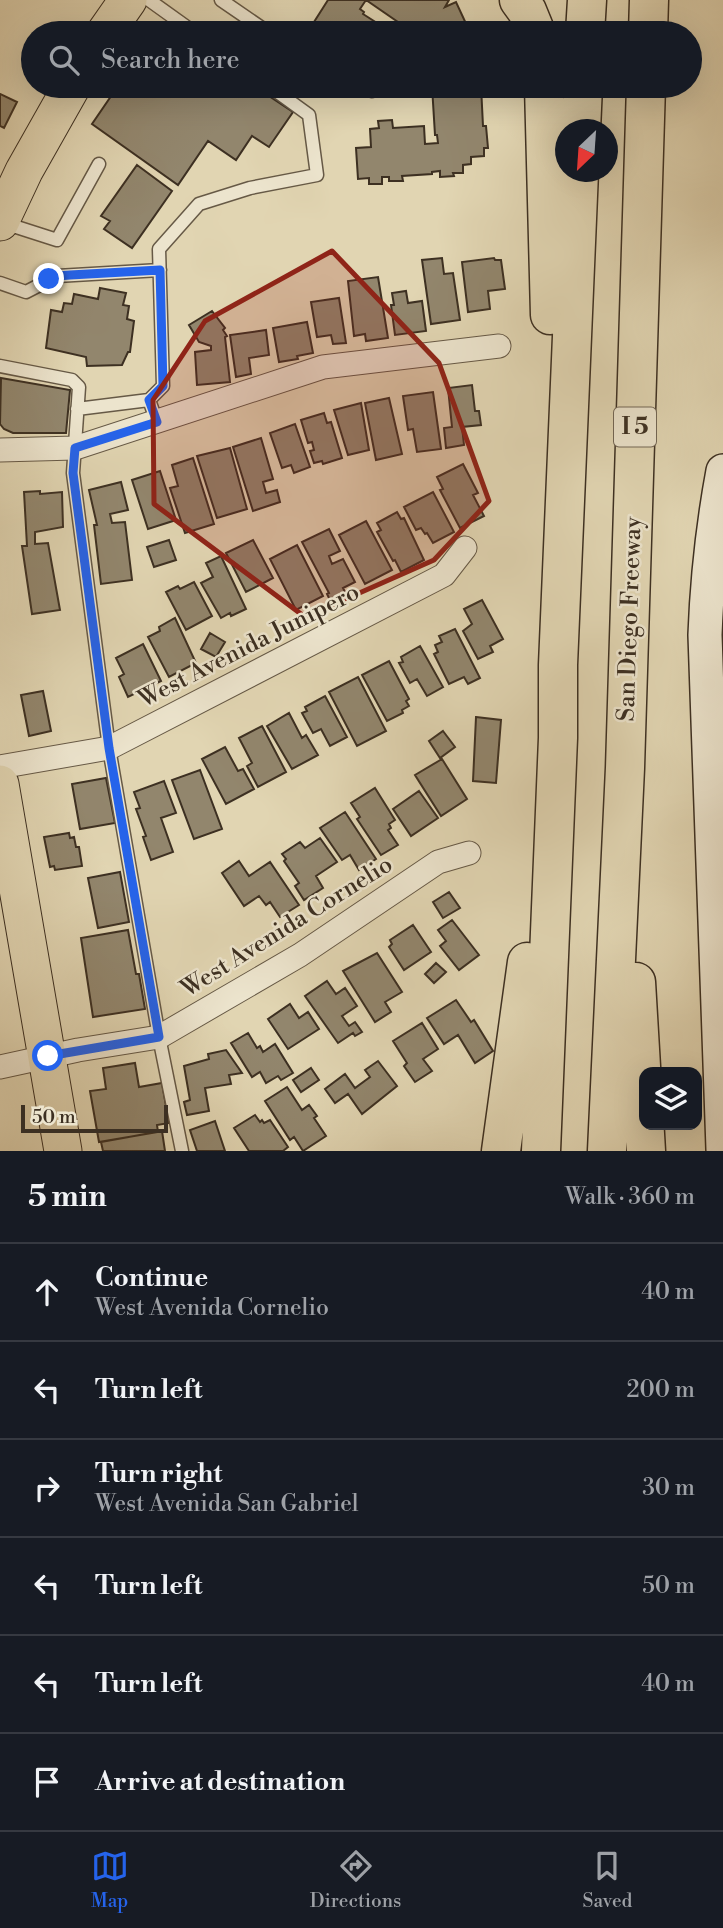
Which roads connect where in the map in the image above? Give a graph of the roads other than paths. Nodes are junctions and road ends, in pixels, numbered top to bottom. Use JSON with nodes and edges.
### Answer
{"nodes":[{"id":1,"x":128,"y":0,"type":"edge"},
{"id":2,"x":149,"y":0,"type":"edge"},
{"id":3,"x":221,"y":0,"type":"edge"},
{"id":4,"x":519,"y":0,"type":"edge"},
{"id":5,"x":587,"y":0,"type":"edge"},
{"id":6,"x":649,"y":0,"type":"edge"},
{"id":7,"x":113,"y":21,"type":"edge"},
{"id":8,"x":178,"y":21,"type":"edge"},
{"id":9,"x":252,"y":21,"type":"edge"},
{"id":10,"x":531,"y":21,"type":"edge"},
{"id":11,"x":586,"y":21,"type":"edge"},
{"id":12,"x":648,"y":21,"type":"edge"},
{"id":13,"x":65,"y":98,"type":"edge"},
{"id":14,"x":285,"y":98,"type":"edge"},
{"id":15,"x":544,"y":98,"type":"edge"},
{"id":16,"x":582,"y":98,"type":"edge"},
{"id":17,"x":646,"y":98,"type":"edge"},
{"id":18,"x":582,"y":119,"type":"edge"},
{"id":19,"x":99,"y":164,"type":"dead end"},
{"id":20,"x":579,"y":182,"type":"edge"},
{"id":21,"x":0,"y":222,"type":"edge"},
{"id":22,"x":160,"y":270,"type":"junction"},
{"id":23,"x":0,"y":283,"type":"edge"},
{"id":24,"x":499,"y":346,"type":"dead end"},
{"id":25,"x":0,"y":366,"type":"edge"},
{"id":26,"x":149,"y":400,"type":"junction"},
{"id":27,"x":77,"y":409,"type":"junction"},
{"id":28,"x":157,"y":422,"type":"junction"},
{"id":29,"x":75,"y":448,"type":"junction"},
{"id":30,"x":0,"y":450,"type":"edge"},
{"id":31,"x":723,"y":471,"type":"edge"},
{"id":32,"x":466,"y":548,"type":"dead end"},
{"id":33,"x":715,"y":661,"type":"edge"},
{"id":34,"x":558,"y":665,"type":"junction"},
{"id":35,"x":558,"y":738,"type":"junction"},
{"id":36,"x":109,"y":748,"type":"junction"},
{"id":37,"x":0,"y":767,"type":"edge"},
{"id":38,"x":625,"y":768,"type":"junction"},
{"id":39,"x":0,"y":784,"type":"edge"},
{"id":40,"x":4,"y":828,"type":"edge"},
{"id":41,"x":469,"y":853,"type":"dead end"},
{"id":42,"x":719,"y":906,"type":"edge"},
{"id":43,"x":159,"y":1037,"type":"junction"},
{"id":44,"x":48,"y":1056,"type":"junction"},
{"id":45,"x":0,"y":1067,"type":"edge"},
{"id":46,"x":723,"y":1133,"type":"edge"},
{"id":47,"x":723,"y":1149,"type":"edge"},
{"id":48,"x":63,"y":1151,"type":"edge"},
{"id":49,"x":182,"y":1151,"type":"edge"},
{"id":50,"x":501,"y":1151,"type":"edge"},
{"id":51,"x":541,"y":1151,"type":"edge"},
{"id":52,"x":607,"y":1151,"type":"edge"},
{"id":53,"x":646,"y":1151,"type":"edge"}],
"edges":[{"from":1,"to":7,"type":"main road"},
{"from":2,"to":8,"type":"lane"},
{"from":3,"to":9,"type":"lane"},
{"from":4,"to":10,"type":"highway"},
{"from":5,"to":11,"type":"highway"},
{"from":6,"to":12,"type":"highway"},
{"from":13,"to":21,"type":"main road"},
{"from":14,"to":22,"type":"lane"},
{"from":15,"to":34,"type":"highway"},
{"from":16,"to":18,"type":"highway"},
{"from":17,"to":38,"type":"highway","name":"San Diego Freeway","number":"I 5"},
{"from":19,"to":21,"type":"lane"},
{"from":20,"to":34,"type":"highway"},
{"from":22,"to":23,"type":"lane"},
{"from":22,"to":26,"type":"lane"},
{"from":24,"to":28,"type":"street"},
{"from":25,"to":27,"type":"lane"},
{"from":26,"to":27,"type":"lane"},
{"from":26,"to":28,"type":"lane"},
{"from":27,"to":29,"type":"lane"},
{"from":28,"to":29,"type":"street"},
{"from":29,"to":30,"type":"street"},
{"from":29,"to":36,"type":"lane"},
{"from":31,"to":33,"type":"main road"},
{"from":32,"to":36,"type":"street","name":"West Avenida Junipero"},
{"from":33,"to":42,"type":"main road"},
{"from":34,"to":35,"type":"highway"},
{"from":35,"to":50,"type":"highway"},
{"from":35,"to":51,"type":"highway"},
{"from":36,"to":37,"type":"street","name":"West Avenida Junipero"},
{"from":36,"to":43,"type":"lane"},
{"from":38,"to":52,"type":"highway","name":"San Diego Freeway","number":"I 5"},
{"from":38,"to":53,"type":"highway"},
{"from":39,"to":40,"type":"main road"},
{"from":40,"to":44,"type":"main road"},
{"from":41,"to":43,"type":"street","name":"West Avenida Cornelio"},
{"from":42,"to":46,"type":"main road"},
{"from":43,"to":44,"type":"street","name":"West Avenida Cornelio"},
{"from":43,"to":49,"type":"lane"},
{"from":44,"to":45,"type":"street","name":"West Avenida Cornelio"},
{"from":44,"to":48,"type":"main road"},
{"from":46,"to":47,"type":"main road"}]}
